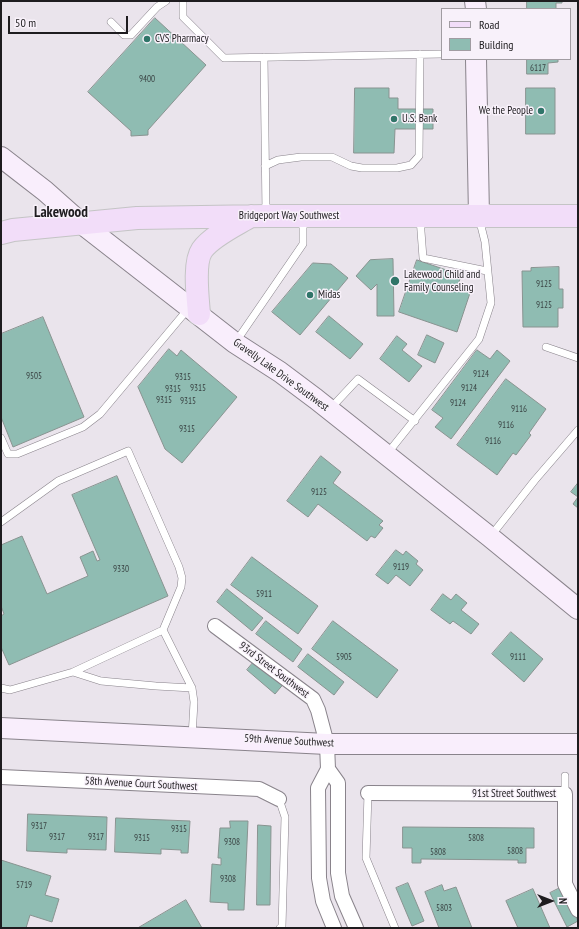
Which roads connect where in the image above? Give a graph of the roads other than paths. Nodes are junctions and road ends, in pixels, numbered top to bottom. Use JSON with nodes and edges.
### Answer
{"nodes":[{"id":1,"x":166,"y":1,"type":"edge"},
{"id":2,"x":183,"y":1,"type":"edge"},
{"id":3,"x":111,"y":22,"type":"dead end"},
{"id":4,"x":420,"y":54,"type":"junction"},
{"id":5,"x":441,"y":54,"type":"edge"},
{"id":6,"x":264,"y":57,"type":"junction"},
{"id":7,"x":476,"y":60,"type":"edge"},
{"id":8,"x":1,"y":157,"type":"edge"},
{"id":9,"x":265,"y":166,"type":"junction"},
{"id":10,"x":258,"y":216,"type":"junction"},
{"id":11,"x":303,"y":216,"type":"junction"},
{"id":12,"x":420,"y":216,"type":"junction"},
{"id":13,"x":479,"y":216,"type":"junction"},
{"id":14,"x":578,"y":216,"type":"edge"},
{"id":15,"x":81,"y":223,"type":"junction"},
{"id":16,"x":1,"y":234,"type":"edge"},
{"id":17,"x":487,"y":271,"type":"junction"},
{"id":18,"x":194,"y":311,"type":"junction"},
{"id":19,"x":235,"y":343,"type":"junction"},
{"id":20,"x":546,"y":347,"type":"dead end"},
{"id":21,"x":578,"y":358,"type":"edge"},
{"id":22,"x":330,"y":409,"type":"junction"},
{"id":23,"x":415,"y":420,"type":"junction"},
{"id":24,"x":578,"y":430,"type":"edge"},
{"id":25,"x":1,"y":438,"type":"edge"},
{"id":26,"x":386,"y":455,"type":"junction"},
{"id":27,"x":1,"y":522,"type":"edge"},
{"id":28,"x":490,"y":537,"type":"junction"},
{"id":29,"x":578,"y":609,"type":"edge"},
{"id":30,"x":215,"y":626,"type":"dead end"},
{"id":31,"x":163,"y":630,"type":"junction"},
{"id":32,"x":73,"y":672,"type":"junction"},
{"id":33,"x":1,"y":688,"type":"edge"},
{"id":34,"x":192,"y":688,"type":"junction"},
{"id":35,"x":1,"y":728,"type":"edge"},
{"id":36,"x":192,"y":737,"type":"junction"},
{"id":37,"x":327,"y":744,"type":"junction"},
{"id":38,"x":578,"y":744,"type":"edge"},
{"id":39,"x":328,"y":769,"type":"junction"},
{"id":40,"x":565,"y":776,"type":"dead end"},
{"id":41,"x":1,"y":777,"type":"edge"},
{"id":42,"x":368,"y":793,"type":"joint"},
{"id":43,"x":565,"y":794,"type":"junction"},
{"id":44,"x":279,"y":799,"type":"joint"},
{"id":45,"x":578,"y":910,"type":"edge"},
{"id":46,"x":280,"y":928,"type":"edge"},
{"id":47,"x":334,"y":928,"type":"edge"},
{"id":48,"x":356,"y":928,"type":"edge"},
{"id":49,"x":395,"y":928,"type":"edge"}],
"edges":[{"from":1,"to":3,"type":"lane"},
{"from":2,"to":6,"type":"lane"},
{"from":4,"to":5,"type":"lane"},
{"from":4,"to":6,"type":"lane"},
{"from":4,"to":9,"type":"lane"},
{"from":6,"to":9,"type":"lane"},
{"from":7,"to":13,"type":"street"},
{"from":8,"to":15,"type":"street","name":"Gravelly Lake Drive Southwest"},
{"from":9,"to":10,"type":"lane"},
{"from":10,"to":11,"type":"main road","name":"Bridgeport Way Southwest"},
{"from":10,"to":15,"type":"main road","name":"Bridgeport Way Southwest"},
{"from":10,"to":18,"type":"main road"},
{"from":11,"to":12,"type":"main road","name":"Bridgeport Way Southwest"},
{"from":11,"to":19,"type":"lane"},
{"from":12,"to":13,"type":"main road","name":"Bridgeport Way Southwest"},
{"from":12,"to":17,"type":"lane"},
{"from":13,"to":14,"type":"main road","name":"Bridgeport Way Southwest"},
{"from":13,"to":17,"type":"lane"},
{"from":15,"to":16,"type":"main road","name":"Bridgeport Way Southwest"},
{"from":15,"to":18,"type":"street","name":"Gravelly Lake Drive Southwest"},
{"from":17,"to":23,"type":"lane"},
{"from":18,"to":19,"type":"street","name":"Gravelly Lake Drive Southwest"},
{"from":18,"to":25,"type":"lane"},
{"from":19,"to":22,"type":"street","name":"Gravelly Lake Drive Southwest"},
{"from":20,"to":21,"type":"lane"},
{"from":22,"to":23,"type":"lane"},
{"from":22,"to":26,"type":"street","name":"Gravelly Lake Drive Southwest"},
{"from":23,"to":26,"type":"lane"},
{"from":24,"to":28,"type":"lane"},
{"from":26,"to":28,"type":"street","name":"Gravelly Lake Drive Southwest"},
{"from":27,"to":31,"type":"lane"},
{"from":28,"to":29,"type":"street","name":"Gravelly Lake Drive Southwest"},
{"from":30,"to":37,"type":"street","name":"93rd Street Southwest"},
{"from":31,"to":32,"type":"lane"},
{"from":31,"to":34,"type":"lane"},
{"from":32,"to":33,"type":"lane"},
{"from":32,"to":34,"type":"lane"},
{"from":34,"to":36,"type":"lane"},
{"from":35,"to":36,"type":"street","name":"59th Avenue Southwest"},
{"from":36,"to":37,"type":"street","name":"59th Avenue Southwest"},
{"from":37,"to":38,"type":"street","name":"59th Avenue Southwest"},
{"from":37,"to":39,"type":"street","name":"93rd Street Southwest"},
{"from":39,"to":47,"type":"street"},
{"from":39,"to":48,"type":"street","name":"93rd Street Southwest"},
{"from":40,"to":43,"type":"lane"},
{"from":41,"to":44,"type":"street","name":"58th Avenue Court Southwest"},
{"from":42,"to":43,"type":"street","name":"91st Street Southwest"},
{"from":42,"to":49,"type":"lane"},
{"from":43,"to":45,"type":"street","name":"91st Street Southwest"},
{"from":44,"to":46,"type":"lane"}]}
